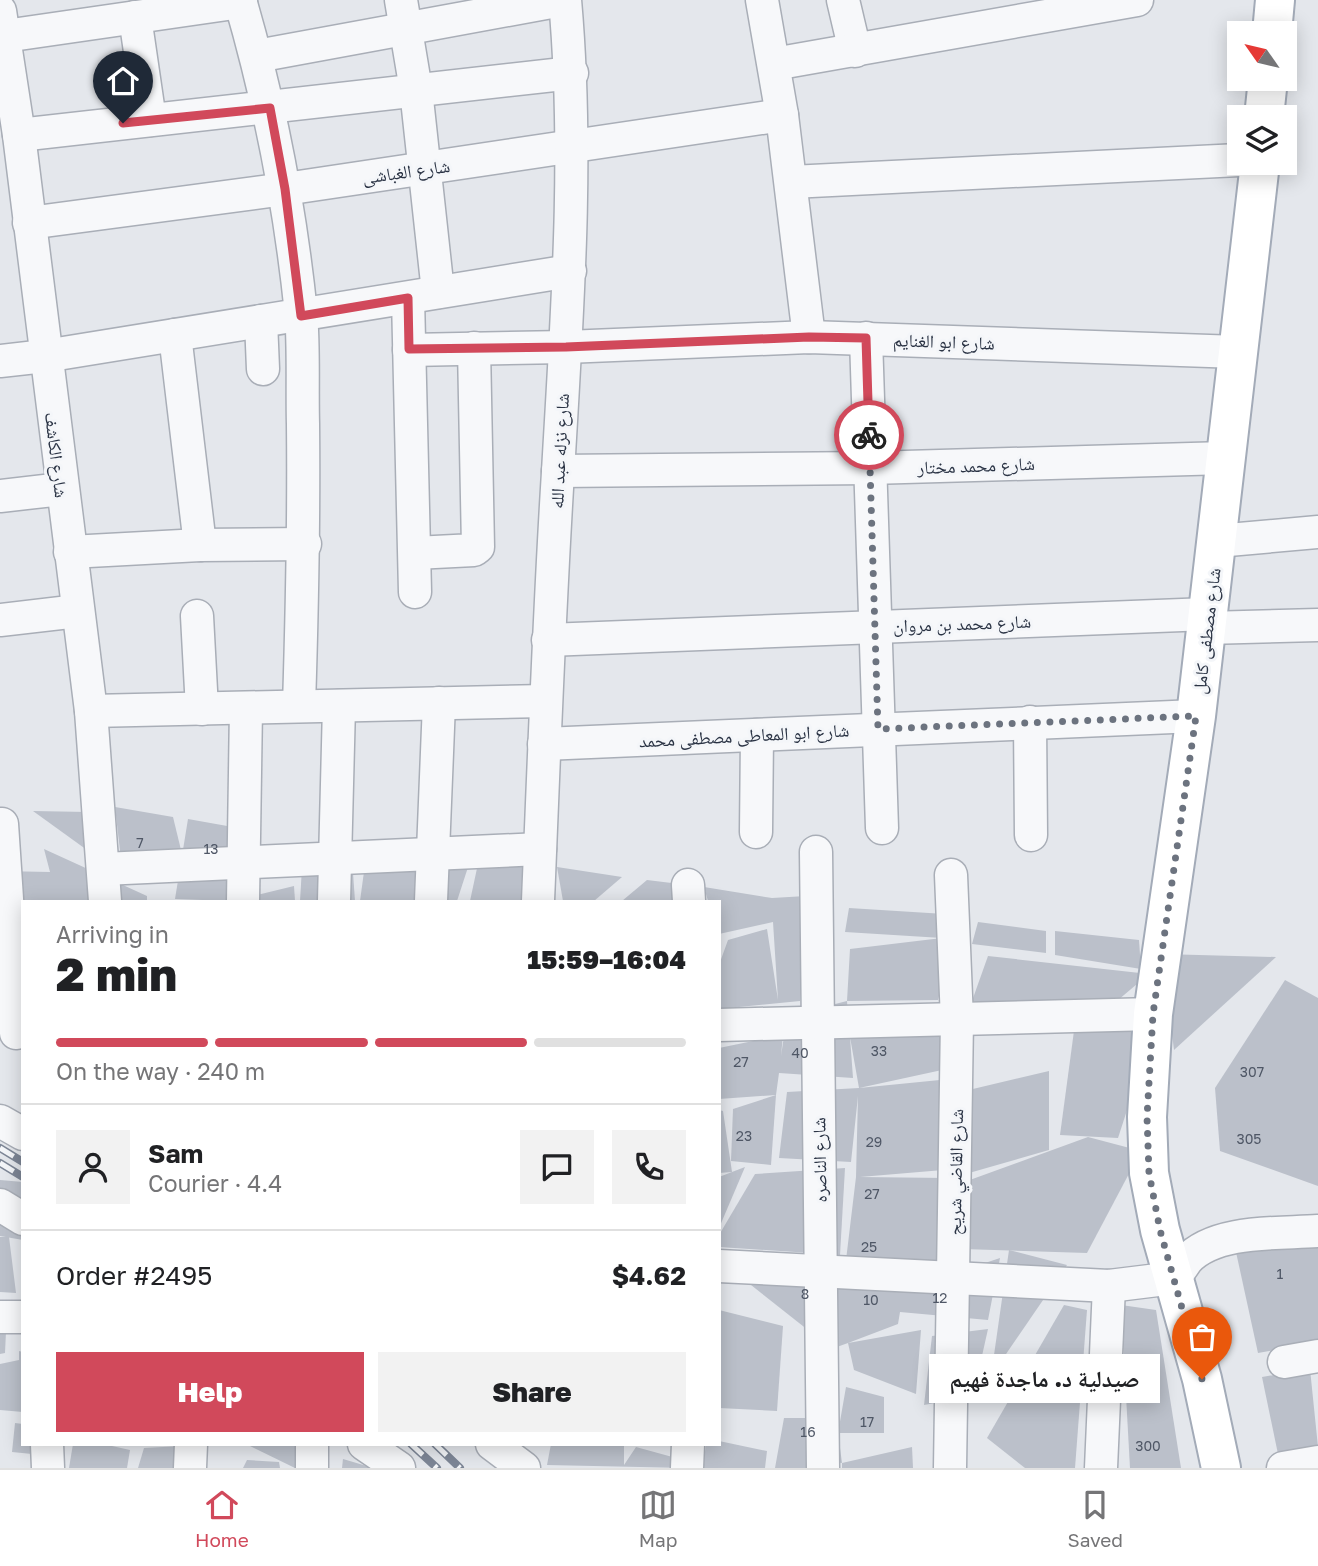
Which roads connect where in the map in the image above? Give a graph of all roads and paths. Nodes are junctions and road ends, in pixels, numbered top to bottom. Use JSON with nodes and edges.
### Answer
{"nodes":[{"id":1,"x":564,"y":0,"type":"edge"},
{"id":2,"x":762,"y":0,"type":"edge"},
{"id":3,"x":843,"y":0,"type":"edge"},
{"id":4,"x":1275,"y":0,"type":"edge"},
{"id":5,"x":241,"y":1,"type":"edge"},
{"id":6,"x":1119,"y":1,"type":"edge"},
{"id":7,"x":404,"y":14,"type":"edge"},
{"id":8,"x":974,"y":14,"type":"edge"},
{"id":9,"x":135,"y":17,"type":"junction"},
{"id":10,"x":1273,"y":21,"type":"edge"},
{"id":11,"x":3,"y":23,"type":"edge"},
{"id":12,"x":855,"y":51,"type":"junction"},
{"id":13,"x":257,"y":56,"type":"junction"},
{"id":14,"x":774,"y":64,"type":"junction"},
{"id":15,"x":572,"y":73,"type":"junction"},
{"id":16,"x":416,"y":90,"type":"junction"},
{"id":17,"x":270,"y":108,"type":"junction"},
{"id":18,"x":782,"y":115,"type":"junction"},
{"id":19,"x":150,"y":120,"type":"junction"},
{"id":20,"x":19,"y":135,"type":"junction"},
{"id":21,"x":572,"y":147,"type":"junction"},
{"id":22,"x":1227,"y":161,"type":"edge"},
{"id":23,"x":425,"y":169,"type":"junction"},
{"id":24,"x":1259,"y":175,"type":"edge"},
{"id":25,"x":791,"y":182,"type":"junction"},
{"id":26,"x":285,"y":189,"type":"junction"},
{"id":27,"x":19,"y":210,"type":"edge"},
{"id":28,"x":570,"y":271,"type":"junction"},
{"id":29,"x":423,"y":295,"type":"junction"},
{"id":30,"x":301,"y":316,"type":"junction"},
{"id":31,"x":261,"y":321,"type":"junction"},
{"id":32,"x":175,"y":335,"type":"junction"},
{"id":33,"x":809,"y":337,"type":"junction"},
{"id":34,"x":866,"y":338,"type":"junction"},
{"id":35,"x":566,"y":347,"type":"junction"},
{"id":36,"x":474,"y":348,"type":"junction"},
{"id":37,"x":409,"y":349,"type":"junction"},
{"id":38,"x":1238,"y":352,"type":"junction"},
{"id":39,"x":45,"y":356,"type":"junction"},
{"id":40,"x":0,"y":361,"type":"edge"},
{"id":41,"x":263,"y":369,"type":"dead end"},
{"id":42,"x":1226,"y":458,"type":"junction"},
{"id":43,"x":870,"y":468,"type":"junction"},
{"id":44,"x":558,"y":471,"type":"junction"},
{"id":45,"x":62,"y":489,"type":"junction"},
{"id":46,"x":0,"y":495,"type":"edge"},
{"id":47,"x":1318,"y":532,"type":"edge"},
{"id":48,"x":1217,"y":541,"type":"junction"},
{"id":49,"x":304,"y":544,"type":"junction"},
{"id":50,"x":200,"y":545,"type":"junction"},
{"id":51,"x":70,"y":552,"type":"junction"},
{"id":52,"x":415,"y":553,"type":"junction"},
{"id":53,"x":415,"y":592,"type":"dead end"},
{"id":54,"x":78,"y":611,"type":"junction"},
{"id":55,"x":197,"y":616,"type":"dead end"},
{"id":56,"x":0,"y":620,"type":"edge"},
{"id":57,"x":1207,"y":621,"type":"junction"},
{"id":58,"x":1318,"y":625,"type":"edge"},
{"id":59,"x":875,"y":626,"type":"junction"},
{"id":60,"x":548,"y":640,"type":"junction"},
{"id":61,"x":545,"y":701,"type":"junction"},
{"id":62,"x":439,"y":703,"type":"junction"},
{"id":63,"x":299,"y":706,"type":"junction"},
{"id":64,"x":339,"y":706,"type":"junction"},
{"id":65,"x":246,"y":708,"type":"junction"},
{"id":66,"x":202,"y":709,"type":"junction"},
{"id":67,"x":91,"y":711,"type":"junction"},
{"id":68,"x":1196,"y":716,"type":"junction"},
{"id":69,"x":1030,"y":722,"type":"junction"},
{"id":70,"x":878,"y":729,"type":"junction"},
{"id":71,"x":757,"y":735,"type":"junction"},
{"id":72,"x":544,"y":744,"type":"junction"},
{"id":73,"x":2,"y":824,"type":"dead end"},
{"id":74,"x":882,"y":828,"type":"dead end"},
{"id":75,"x":756,"y":832,"type":"dead end"},
{"id":76,"x":1031,"y":835,"type":"dead end"},
{"id":77,"x":540,"y":849,"type":"junction"},
{"id":78,"x":816,"y":852,"type":"dead end"},
{"id":79,"x":433,"y":854,"type":"junction"},
{"id":80,"x":335,"y":858,"type":"junction"},
{"id":81,"x":243,"y":863,"type":"junction"},
{"id":82,"x":103,"y":869,"type":"junction"},
{"id":83,"x":951,"y":875,"type":"dead end"},
{"id":84,"x":106,"y":900,"type":"edge"},
{"id":85,"x":243,"y":900,"type":"edge"},
{"id":86,"x":334,"y":900,"type":"edge"},
{"id":87,"x":431,"y":900,"type":"edge"},
{"id":88,"x":538,"y":900,"type":"edge"},
{"id":89,"x":1153,"y":1014,"type":"junction"},
{"id":90,"x":957,"y":1020,"type":"junction"},
{"id":91,"x":818,"y":1022,"type":"junction"},
{"id":92,"x":721,"y":1025,"type":"edge"},
{"id":93,"x":13,"y":1032,"type":"edge"},
{"id":94,"x":0,"y":1111,"type":"edge"},
{"id":95,"x":21,"y":1111,"type":"edge"},
{"id":96,"x":0,"y":1121,"type":"edge"},
{"id":97,"x":21,"y":1133,"type":"edge"},
{"id":98,"x":0,"y":1205,"type":"edge"},
{"id":99,"x":21,"y":1218,"type":"edge"},
{"id":100,"x":1318,"y":1231,"type":"edge"},
{"id":101,"x":721,"y":1266,"type":"edge"},
{"id":102,"x":821,"y":1271,"type":"junction"},
{"id":103,"x":953,"y":1278,"type":"junction"},
{"id":104,"x":1174,"y":1278,"type":"junction"},
{"id":105,"x":1109,"y":1286,"type":"junction"},
{"id":106,"x":0,"y":1317,"type":"edge"},
{"id":107,"x":21,"y":1317,"type":"edge"},
{"id":108,"x":1318,"y":1356,"type":"edge"},
{"id":109,"x":1284,"y":1362,"type":"dead end"},
{"id":110,"x":47,"y":1446,"type":"edge"},
{"id":111,"x":191,"y":1446,"type":"edge"},
{"id":112,"x":312,"y":1446,"type":"edge"},
{"id":113,"x":367,"y":1446,"type":"edge"},
{"id":114,"x":496,"y":1446,"type":"edge"},
{"id":115,"x":688,"y":1446,"type":"edge"},
{"id":116,"x":523,"y":1459,"type":"edge"},
{"id":117,"x":1318,"y":1462,"type":"edge"},
{"id":118,"x":48,"y":1468,"type":"edge"},
{"id":119,"x":190,"y":1468,"type":"edge"},
{"id":120,"x":312,"y":1468,"type":"edge"},
{"id":121,"x":399,"y":1468,"type":"edge"},
{"id":122,"x":687,"y":1468,"type":"edge"},
{"id":123,"x":823,"y":1468,"type":"edge"},
{"id":124,"x":950,"y":1468,"type":"edge"},
{"id":125,"x":1101,"y":1468,"type":"edge"},
{"id":126,"x":1221,"y":1468,"type":"edge"},
{"id":127,"x":1283,"y":1468,"type":"edge"}],
"edges":[{"from":1,"to":7,"type":"street"},
{"from":1,"to":15,"type":"street","name":"شارع نزله عبد الله"},
{"from":2,"to":14,"type":"street"},
{"from":3,"to":12,"type":"street"},
{"from":4,"to":10,"type":"main road"},
{"from":5,"to":9,"type":"street"},
{"from":5,"to":13,"type":"street"},
{"from":6,"to":8,"type":"street"},
{"from":7,"to":13,"type":"street"},
{"from":7,"to":16,"type":"street"},
{"from":8,"to":12,"type":"street"},
{"from":9,"to":11,"type":"street"},
{"from":9,"to":19,"type":"street"},
{"from":11,"to":20,"type":"street","name":"شارع الكاشف"},
{"from":12,"to":14,"type":"street"},
{"from":13,"to":17,"type":"street"},
{"from":14,"to":18,"type":"street"},
{"from":15,"to":16,"type":"street"},
{"from":15,"to":21,"type":"street","name":"شارع نزله عبد الله"},
{"from":16,"to":17,"type":"street"},
{"from":16,"to":23,"type":"street"},
{"from":17,"to":19,"type":"street"},
{"from":17,"to":26,"type":"street"},
{"from":18,"to":21,"type":"street","name":"شارع الغباشى"},
{"from":18,"to":25,"type":"street"},
{"from":19,"to":20,"type":"street"},
{"from":20,"to":27,"type":"street","name":"شارع الكاشف"},
{"from":21,"to":23,"type":"street","name":"شارع الغباشى"},
{"from":21,"to":28,"type":"street","name":"شارع نزله عبد الله"},
{"from":22,"to":25,"type":"street"},
{"from":23,"to":26,"type":"street","name":"شارع الغباشى"},
{"from":23,"to":29,"type":"street"},
{"from":24,"to":38,"type":"main road","name":"شارع مصطفى كامل"},
{"from":25,"to":33,"type":"street"},
{"from":26,"to":27,"type":"street","name":"شارع الغباشى"},
{"from":26,"to":30,"type":"street"},
{"from":27,"to":39,"type":"street","name":"شارع الكاشف"},
{"from":28,"to":29,"type":"street"},
{"from":28,"to":35,"type":"street","name":"شارع نزله عبد الله"},
{"from":29,"to":30,"type":"street"},
{"from":29,"to":37,"type":"street"},
{"from":30,"to":31,"type":"street"},
{"from":30,"to":49,"type":"street"},
{"from":31,"to":32,"type":"street"},
{"from":31,"to":41,"type":"street"},
{"from":32,"to":39,"type":"street"},
{"from":32,"to":50,"type":"street"},
{"from":33,"to":34,"type":"street","name":"شارع ابو الغنايم"},
{"from":33,"to":35,"type":"street","name":"شارع ابو الغنايم"},
{"from":34,"to":38,"type":"street","name":"شارع ابو الغنايم"},
{"from":34,"to":43,"type":"street"},
{"from":35,"to":36,"type":"street","name":"شارع ابو الغنايم"},
{"from":35,"to":44,"type":"street","name":"شارع نزله عبد الله"},
{"from":36,"to":37,"type":"street","name":"شارع ابو الغنايم"},
{"from":36,"to":52,"type":"street"},
{"from":37,"to":52,"type":"street"},
{"from":38,"to":42,"type":"main road","name":"شارع مصطفى كامل"},
{"from":39,"to":40,"type":"street"},
{"from":39,"to":45,"type":"street","name":"شارع الكاشف"},
{"from":42,"to":43,"type":"street","name":"شارع محمد مختار"},
{"from":42,"to":48,"type":"main road","name":"شارع مصطفى كامل"},
{"from":43,"to":44,"type":"street","name":"شارع محمد مختار"},
{"from":43,"to":59,"type":"street"},
{"from":44,"to":60,"type":"street","name":"شارع نزله عبد الله"},
{"from":45,"to":46,"type":"street"},
{"from":45,"to":51,"type":"street","name":"شارع الكاشف"},
{"from":47,"to":48,"type":"street"},
{"from":48,"to":57,"type":"main road","name":"شارع مصطفى كامل"},
{"from":49,"to":50,"type":"street"},
{"from":49,"to":63,"type":"street"},
{"from":50,"to":51,"type":"street"},
{"from":51,"to":54,"type":"street","name":"شارع الكاشف"},
{"from":52,"to":53,"type":"street"},
{"from":54,"to":56,"type":"street"},
{"from":54,"to":67,"type":"street","name":"شارع الكاشف"},
{"from":55,"to":66,"type":"street"},
{"from":57,"to":58,"type":"street","name":"شارع محمد بن مروان"},
{"from":57,"to":59,"type":"street","name":"شارع محمد بن مروان"},
{"from":57,"to":68,"type":"main road","name":"شارع مصطفى كامل"},
{"from":59,"to":60,"type":"street","name":"شارع محمد بن مروان"},
{"from":59,"to":70,"type":"street"},
{"from":60,"to":61,"type":"street","name":"شارع نزله عبد الله"},
{"from":61,"to":62,"type":"street"},
{"from":61,"to":72,"type":"street","name":"شارع نزله عبد الله"},
{"from":62,"to":64,"type":"street"},
{"from":62,"to":79,"type":"street"},
{"from":63,"to":64,"type":"street"},
{"from":63,"to":65,"type":"street"},
{"from":64,"to":80,"type":"street"},
{"from":65,"to":66,"type":"street"},
{"from":65,"to":81,"type":"street"},
{"from":66,"to":67,"type":"street"},
{"from":67,"to":82,"type":"street","name":"شارع الكاشف"},
{"from":68,"to":69,"type":"street","name":"شارع ابو المعاطى مصطفى محمد"},
{"from":68,"to":89,"type":"main road","name":"شارع مصطفى كامل"},
{"from":69,"to":70,"type":"street","name":"شارع ابو المعاطى مصطفى محمد"},
{"from":69,"to":76,"type":"street"},
{"from":70,"to":71,"type":"street","name":"شارع ابو المعاطى مصطفى محمد"},
{"from":70,"to":74,"type":"street"},
{"from":71,"to":72,"type":"street","name":"شارع ابو المعاطى مصطفى محمد"},
{"from":71,"to":75,"type":"street"},
{"from":72,"to":77,"type":"street","name":"شارع نزله عبد الله"},
{"from":73,"to":93,"type":"street"},
{"from":77,"to":79,"type":"street"},
{"from":77,"to":88,"type":"street","name":"شارع نزله عبد الله"},
{"from":78,"to":91,"type":"street","name":"شارع الناصره"},
{"from":79,"to":80,"type":"street"},
{"from":79,"to":87,"type":"street"},
{"from":80,"to":81,"type":"street"},
{"from":80,"to":86,"type":"street"},
{"from":81,"to":82,"type":"street"},
{"from":81,"to":85,"type":"street"},
{"from":82,"to":84,"type":"street","name":"شارع الكاشف"},
{"from":83,"to":90,"type":"street","name":"شارع القاضي شريح"},
{"from":89,"to":90,"type":"street"},
{"from":89,"to":104,"type":"main road","name":"شارع مصطفى كامل"},
{"from":90,"to":91,"type":"street"},
{"from":90,"to":103,"type":"street","name":"شارع القاضي شريح"},
{"from":91,"to":92,"type":"street"},
{"from":91,"to":102,"type":"street","name":"شارع الناصره"},
{"from":94,"to":95,"type":"street"},
{"from":96,"to":97,"type":"street"},
{"from":98,"to":99,"type":"street"},
{"from":100,"to":104,"type":"street"},
{"from":101,"to":102,"type":"street"},
{"from":102,"to":103,"type":"street"},
{"from":102,"to":123,"type":"street","name":"شارع الناصره"},
{"from":103,"to":105,"type":"street"},
{"from":103,"to":124,"type":"street","name":"شارع القاضي شريح"},
{"from":104,"to":105,"type":"street"},
{"from":104,"to":126,"type":"main road","name":"شارع مصطفى كامل"},
{"from":105,"to":125,"type":"street"},
{"from":106,"to":107,"type":"street"},
{"from":108,"to":109,"type":"street"},
{"from":110,"to":118,"type":"street"},
{"from":111,"to":119,"type":"street"},
{"from":112,"to":120,"type":"street"},
{"from":113,"to":121,"type":"street"},
{"from":114,"to":116,"type":"street"},
{"from":115,"to":122,"type":"street"},
{"from":117,"to":127,"type":"street"}]}
